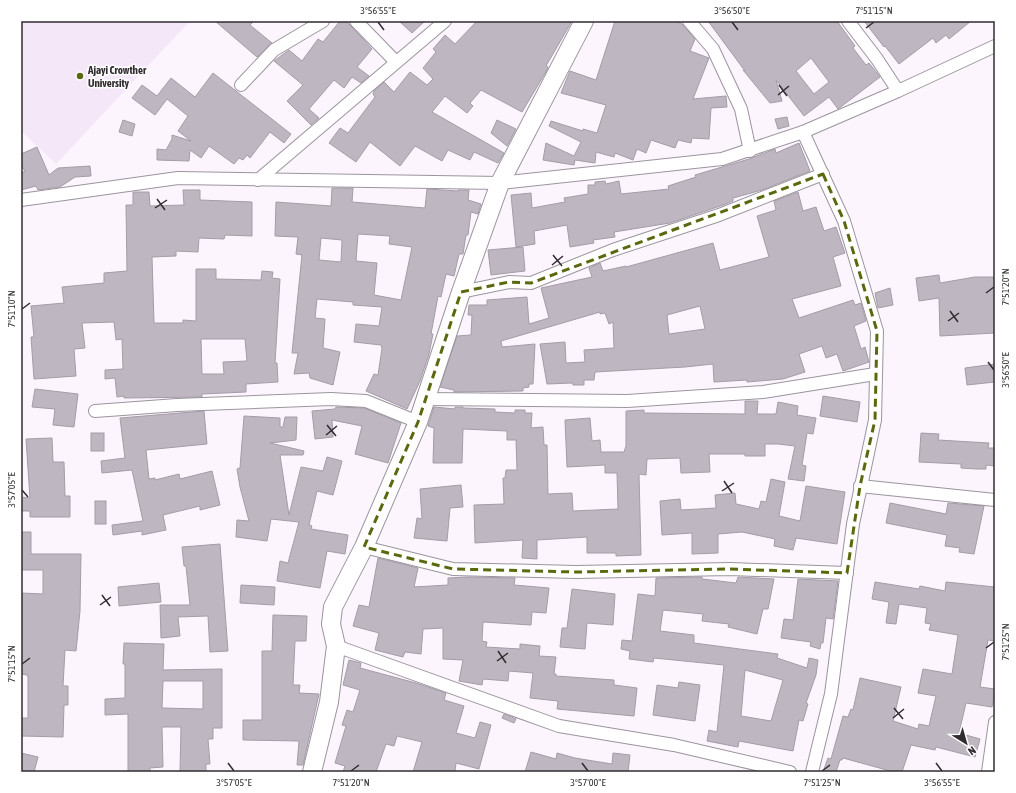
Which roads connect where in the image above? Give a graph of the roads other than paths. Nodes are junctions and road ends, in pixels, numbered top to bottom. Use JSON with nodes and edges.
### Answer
{"nodes":[{"id":1,"x":323,"y":21,"type":"edge"},
{"id":2,"x":356,"y":21,"type":"edge"},
{"id":3,"x":445,"y":21,"type":"edge"},
{"id":4,"x":584,"y":21,"type":"edge"},
{"id":5,"x":689,"y":21,"type":"edge"},
{"id":6,"x":848,"y":21,"type":"edge"},
{"id":7,"x":995,"y":46,"type":"edge"},
{"id":8,"x":396,"y":62,"type":"junction"},
{"id":9,"x":241,"y":85,"type":"dead end"},
{"id":10,"x":898,"y":91,"type":"junction"},
{"id":11,"x":803,"y":132,"type":"junction"},
{"id":12,"x":750,"y":151,"type":"junction"},
{"id":13,"x":823,"y":174,"type":"junction"},
{"id":14,"x":258,"y":180,"type":"junction"},
{"id":15,"x":500,"y":183,"type":"junction"},
{"id":16,"x":21,"y":200,"type":"edge"},
{"id":17,"x":461,"y":292,"type":"junction"},
{"id":18,"x":875,"y":374,"type":"junction"},
{"id":19,"x":425,"y":399,"type":"junction"},
{"id":20,"x":95,"y":411,"type":"dead end"},
{"id":21,"x":418,"y":422,"type":"junction"},
{"id":22,"x":860,"y":486,"type":"junction"},
{"id":23,"x":995,"y":500,"type":"edge"},
{"id":24,"x":364,"y":547,"type":"junction"},
{"id":25,"x":847,"y":572,"type":"junction"},
{"id":26,"x":336,"y":646,"type":"junction"},
{"id":27,"x":995,"y":722,"type":"edge"},
{"id":28,"x":312,"y":772,"type":"edge"},
{"id":29,"x":790,"y":772,"type":"edge"},
{"id":30,"x":812,"y":772,"type":"edge"},
{"id":31,"x":988,"y":772,"type":"edge"}],
"edges":[{"from":1,"to":9,"type":"street"},
{"from":2,"to":8,"type":"street"},
{"from":3,"to":8,"type":"street"},
{"from":4,"to":15,"type":"street"},
{"from":5,"to":12,"type":"street"},
{"from":6,"to":10,"type":"street"},
{"from":7,"to":10,"type":"street"},
{"from":8,"to":14,"type":"street"},
{"from":10,"to":11,"type":"street"},
{"from":11,"to":12,"type":"street"},
{"from":11,"to":13,"type":"street"},
{"from":12,"to":15,"type":"street"},
{"from":13,"to":17,"type":"street"},
{"from":13,"to":18,"type":"street"},
{"from":14,"to":15,"type":"street"},
{"from":14,"to":16,"type":"street"},
{"from":15,"to":17,"type":"street"},
{"from":17,"to":19,"type":"street"},
{"from":18,"to":19,"type":"street"},
{"from":18,"to":22,"type":"street"},
{"from":19,"to":21,"type":"street"},
{"from":20,"to":21,"type":"street"},
{"from":21,"to":24,"type":"street"},
{"from":22,"to":23,"type":"street"},
{"from":22,"to":25,"type":"street"},
{"from":24,"to":25,"type":"street"},
{"from":24,"to":26,"type":"street"},
{"from":25,"to":30,"type":"street"},
{"from":26,"to":28,"type":"street"},
{"from":26,"to":29,"type":"street"},
{"from":27,"to":31,"type":"street"}]}
